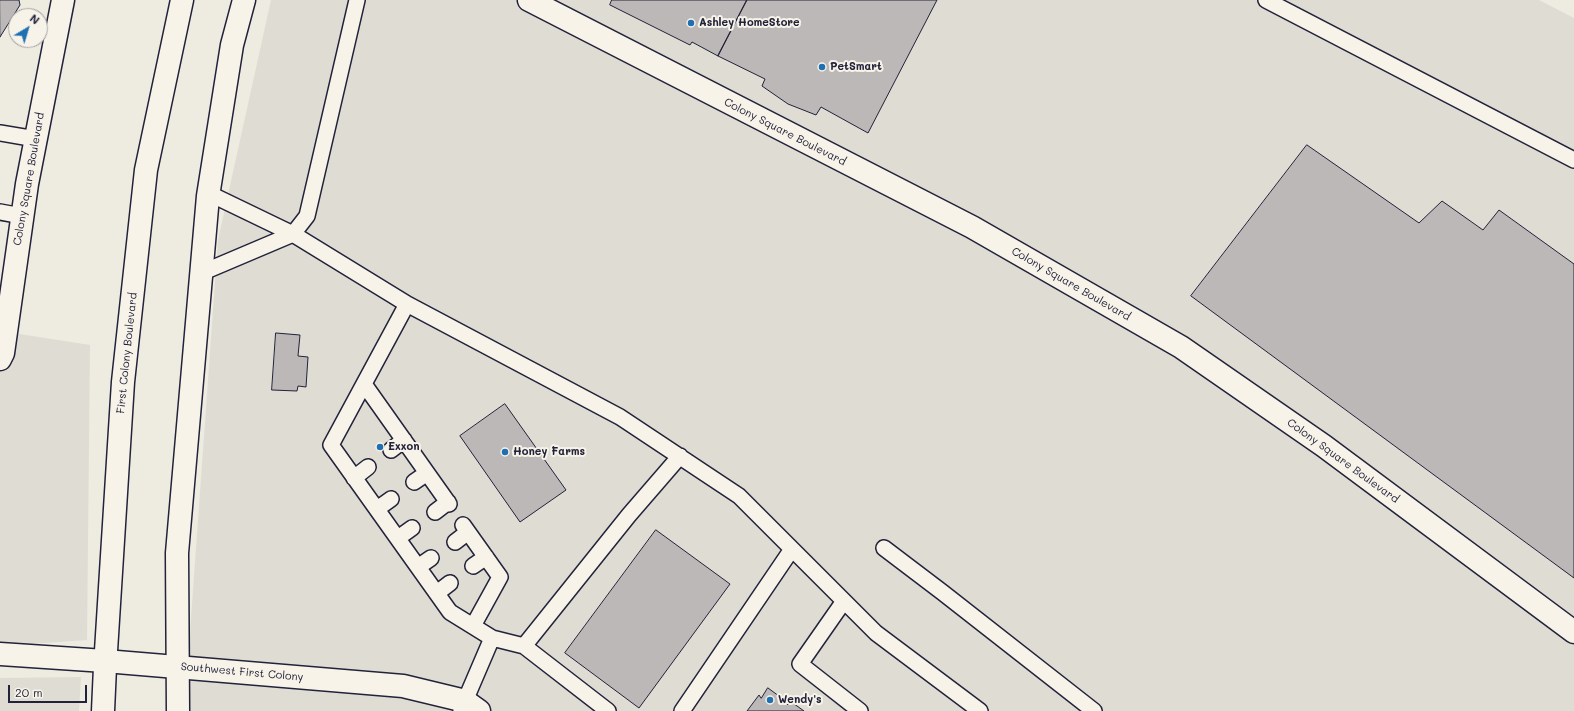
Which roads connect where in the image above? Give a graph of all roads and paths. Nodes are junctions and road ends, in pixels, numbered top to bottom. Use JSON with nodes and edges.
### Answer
{"nodes":[{"id":1,"x":63,"y":0,"type":"edge"},
{"id":2,"x":182,"y":0,"type":"edge"},
{"id":3,"x":244,"y":0,"type":"edge"},
{"id":4,"x":356,"y":0,"type":"edge"},
{"id":5,"x":529,"y":0,"type":"edge"},
{"id":6,"x":1266,"y":0,"type":"edge"},
{"id":7,"x":0,"y":133,"type":"edge"},
{"id":8,"x":36,"y":139,"type":"junction"},
{"id":9,"x":1574,"y":160,"type":"edge"},
{"id":10,"x":208,"y":193,"type":"junction"},
{"id":11,"x":0,"y":212,"type":"edge"},
{"id":12,"x":22,"y":216,"type":"junction"},
{"id":13,"x":293,"y":234,"type":"junction"},
{"id":14,"x":201,"y":273,"type":"junction"},
{"id":15,"x":5,"y":295,"type":"edge"},
{"id":16,"x":408,"y":304,"type":"junction"},
{"id":17,"x":0,"y":359,"type":"edge"},
{"id":18,"x":364,"y":384,"type":"junction"},
{"id":19,"x":404,"y":440,"type":"junction"},
{"id":20,"x":391,"y":450,"type":"dead end"},
{"id":21,"x":680,"y":456,"type":"junction"},
{"id":22,"x":368,"y":467,"type":"dead end"},
{"id":23,"x":427,"y":473,"type":"junction"},
{"id":24,"x":354,"y":478,"type":"junction"},
{"id":25,"x":414,"y":482,"type":"dead end"},
{"id":26,"x":391,"y":499,"type":"dead end"},
{"id":27,"x":377,"y":509,"type":"junction"},
{"id":28,"x":434,"y":512,"type":"dead end"},
{"id":29,"x":412,"y":528,"type":"dead end"},
{"id":30,"x":398,"y":538,"type":"junction"},
{"id":31,"x":455,"y":542,"type":"dead end"},
{"id":32,"x":884,"y":548,"type":"dead end"},
{"id":33,"x":792,"y":549,"type":"junction"},
{"id":34,"x":486,"y":557,"type":"junction"},
{"id":35,"x":431,"y":558,"type":"dead end"},
{"id":36,"x":473,"y":566,"type":"dead end"},
{"id":37,"x":418,"y":567,"type":"junction"},
{"id":38,"x":450,"y":583,"type":"dead end"},
{"id":39,"x":437,"y":593,"type":"junction"},
{"id":40,"x":844,"y":601,"type":"junction"},
{"id":41,"x":473,"y":626,"type":"junction"},
{"id":42,"x":1574,"y":632,"type":"edge"},
{"id":43,"x":492,"y":638,"type":"junction"},
{"id":44,"x":524,"y":646,"type":"junction"},
{"id":45,"x":0,"y":654,"type":"edge"},
{"id":46,"x":105,"y":661,"type":"junction"},
{"id":47,"x":178,"y":667,"type":"junction"},
{"id":48,"x":963,"y":706,"type":"edge"},
{"id":49,"x":468,"y":708,"type":"edge"},
{"id":50,"x":103,"y":711,"type":"edge"},
{"id":51,"x":178,"y":711,"type":"edge"},
{"id":52,"x":608,"y":711,"type":"edge"},
{"id":53,"x":682,"y":711,"type":"edge"},
{"id":54,"x":860,"y":711,"type":"edge"},
{"id":55,"x":980,"y":711,"type":"edge"},
{"id":56,"x":1094,"y":711,"type":"edge"}],
"edges":[{"from":1,"to":8,"type":"street","name":"Colony Square Boulevard"},
{"from":2,"to":46,"type":"street","name":"First Colony Boulevard"},
{"from":3,"to":10,"type":"street"},
{"from":4,"to":13,"type":"lane"},
{"from":5,"to":42,"type":"street","name":"Colony Square Boulevard"},
{"from":6,"to":9,"type":"lane"},
{"from":7,"to":8,"type":"lane"},
{"from":8,"to":12,"type":"street","name":"Colony Square Boulevard"},
{"from":10,"to":13,"type":"lane"},
{"from":10,"to":14,"type":"street"},
{"from":11,"to":12,"type":"lane"},
{"from":12,"to":15,"type":"street","name":"Colony Square Boulevard"},
{"from":13,"to":14,"type":"lane"},
{"from":13,"to":16,"type":"lane"},
{"from":14,"to":47,"type":"street"},
{"from":15,"to":17,"type":"street","name":"Colony Square Boulevard"},
{"from":16,"to":18,"type":"lane"},
{"from":16,"to":21,"type":"lane"},
{"from":18,"to":19,"type":"lane"},
{"from":18,"to":24,"type":"lane"},
{"from":19,"to":20,"type":"lane"},
{"from":19,"to":23,"type":"lane"},
{"from":21,"to":33,"type":"lane"},
{"from":21,"to":44,"type":"lane"},
{"from":22,"to":24,"type":"lane"},
{"from":23,"to":25,"type":"lane"},
{"from":23,"to":28,"type":"lane"},
{"from":24,"to":27,"type":"lane"},
{"from":26,"to":27,"type":"lane"},
{"from":27,"to":30,"type":"lane"},
{"from":29,"to":30,"type":"lane"},
{"from":30,"to":37,"type":"lane"},
{"from":31,"to":34,"type":"lane"},
{"from":32,"to":56,"type":"lane"},
{"from":33,"to":40,"type":"lane"},
{"from":33,"to":53,"type":"lane"},
{"from":34,"to":36,"type":"lane"},
{"from":34,"to":41,"type":"lane"},
{"from":35,"to":37,"type":"lane"},
{"from":37,"to":39,"type":"lane"},
{"from":38,"to":39,"type":"lane"},
{"from":39,"to":41,"type":"lane"},
{"from":40,"to":48,"type":"lane"},
{"from":40,"to":54,"type":"lane"},
{"from":41,"to":43,"type":"lane"},
{"from":43,"to":44,"type":"lane"},
{"from":43,"to":49,"type":"lane"},
{"from":44,"to":52,"type":"lane"},
{"from":45,"to":46,"type":"street","name":"Southwest First Colony"},
{"from":46,"to":47,"type":"street","name":"Southwest First Colony"},
{"from":46,"to":50,"type":"street","name":"First Colony Boulevard"},
{"from":47,"to":49,"type":"street","name":"Southwest First Colony"},
{"from":47,"to":51,"type":"street"},
{"from":48,"to":55,"type":"lane"}]}
